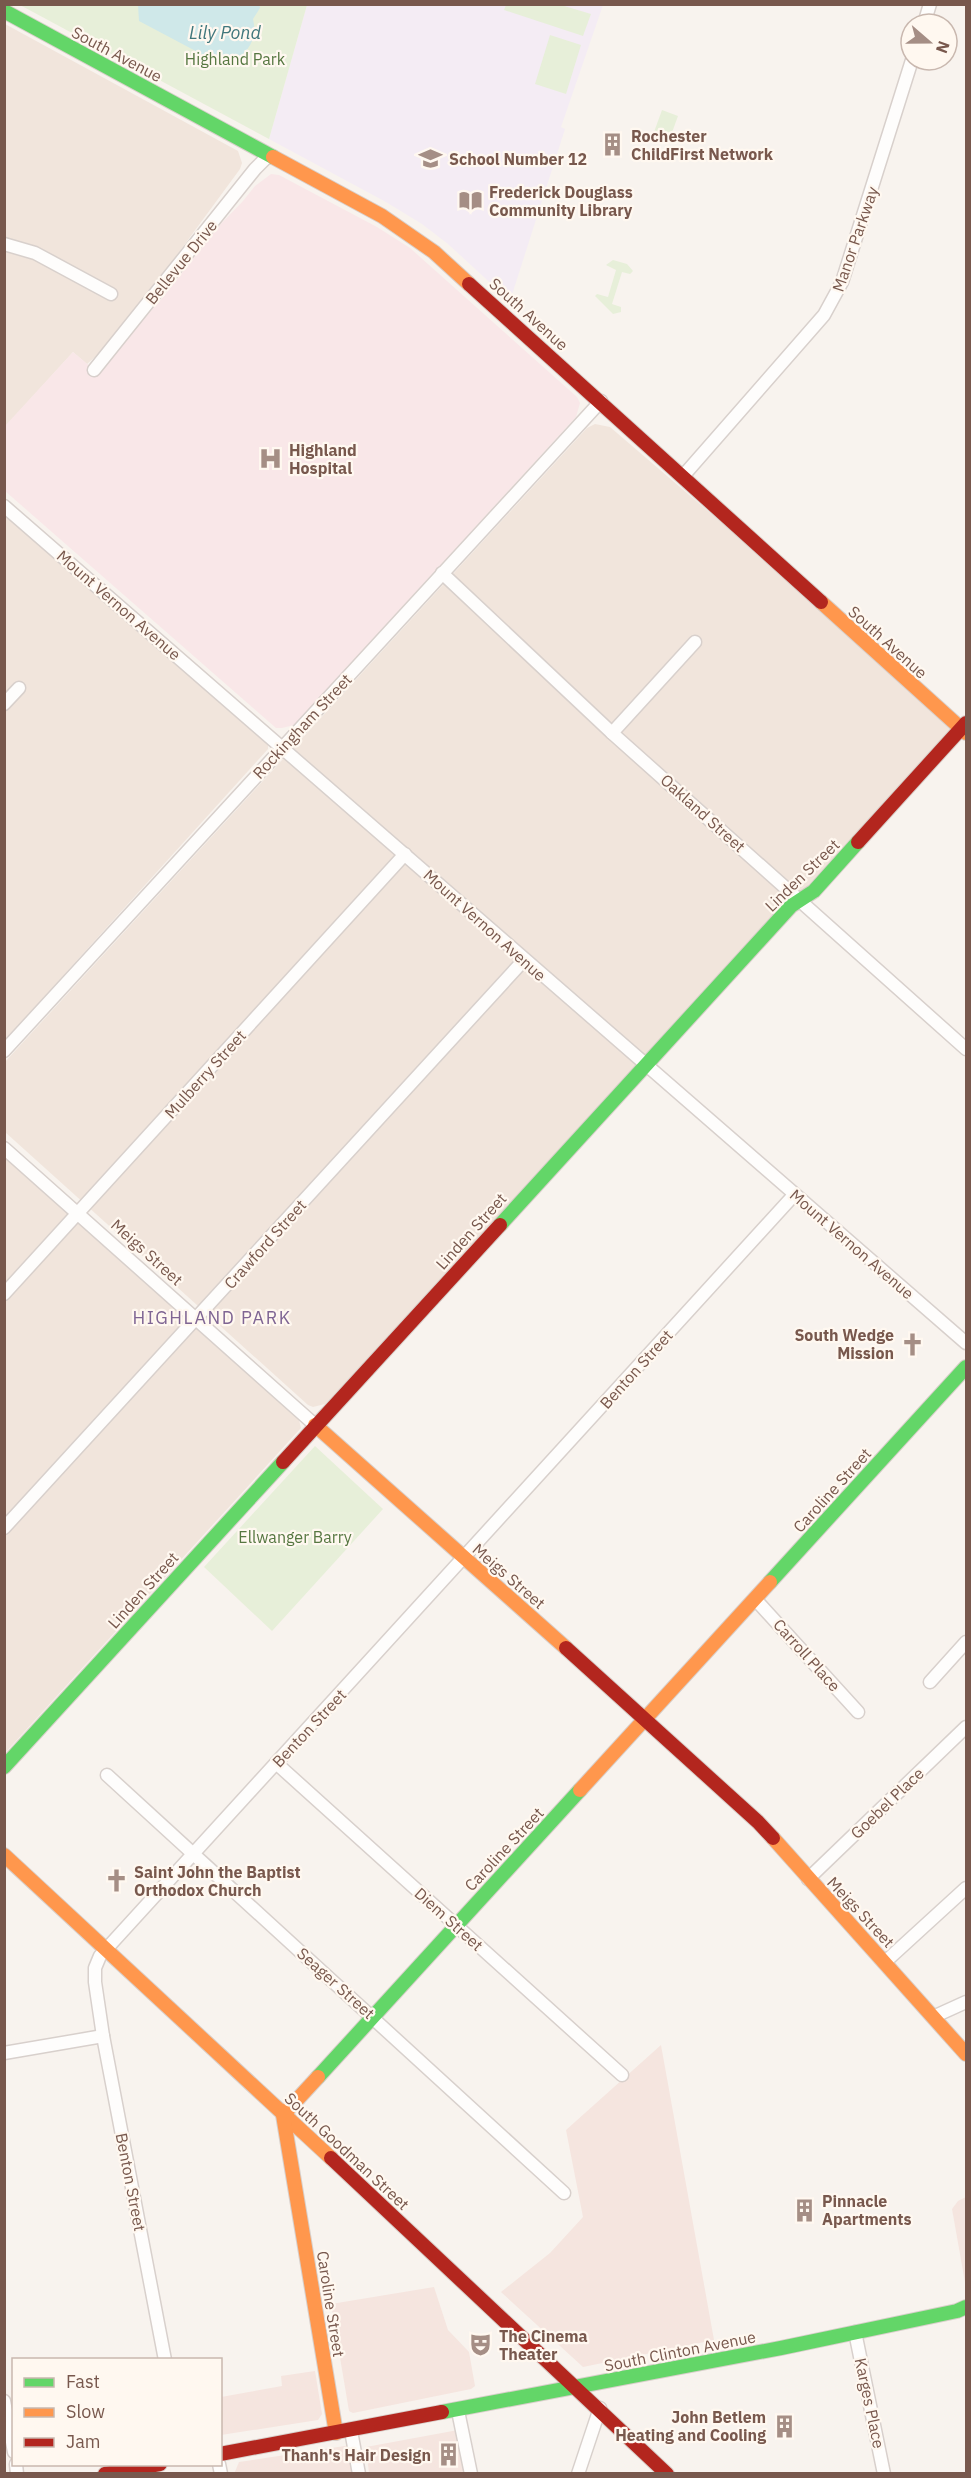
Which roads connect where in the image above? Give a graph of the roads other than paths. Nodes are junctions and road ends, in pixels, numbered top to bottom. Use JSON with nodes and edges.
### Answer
{"nodes":[{"id":1,"x":4,"y":12,"type":"edge"},
{"id":2,"x":908,"y":72,"type":"edge"},
{"id":3,"x":269,"y":155,"type":"junction"},
{"id":4,"x":4,"y":244,"type":"edge"},
{"id":5,"x":111,"y":294,"type":"dead end"},
{"id":6,"x":94,"y":370,"type":"dead end"},
{"id":7,"x":601,"y":401,"type":"junction"},
{"id":8,"x":684,"y":476,"type":"junction"},
{"id":9,"x":4,"y":506,"type":"edge"},
{"id":10,"x":442,"y":573,"type":"junction"},
{"id":11,"x":695,"y":642,"type":"dead end"},
{"id":12,"x":19,"y":688,"type":"dead end"},
{"id":13,"x":4,"y":704,"type":"edge"},
{"id":14,"x":965,"y":728,"type":"edge"},
{"id":15,"x":612,"y":733,"type":"junction"},
{"id":16,"x":283,"y":747,"type":"junction"},
{"id":17,"x":405,"y":854,"type":"junction"},
{"id":18,"x":800,"y":900,"type":"junction"},
{"id":19,"x":524,"y":960,"type":"junction"},
{"id":20,"x":966,"y":1049,"type":"edge"},
{"id":21,"x":4,"y":1051,"type":"edge"},
{"id":22,"x":646,"y":1065,"type":"junction"},
{"id":23,"x":4,"y":1148,"type":"edge"},
{"id":24,"x":794,"y":1195,"type":"junction"},
{"id":25,"x":79,"y":1213,"type":"junction"},
{"id":26,"x":4,"y":1294,"type":"edge"},
{"id":27,"x":196,"y":1320,"type":"junction"},
{"id":28,"x":966,"y":1343,"type":"edge"},
{"id":29,"x":966,"y":1367,"type":"edge"},
{"id":30,"x":315,"y":1425,"type":"junction"},
{"id":31,"x":4,"y":1528,"type":"edge"},
{"id":32,"x":464,"y":1558,"type":"junction"},
{"id":33,"x":755,"y":1599,"type":"junction"},
{"id":34,"x":966,"y":1642,"type":"edge"},
{"id":35,"x":930,"y":1682,"type":"dead end"},
{"id":36,"x":858,"y":1712,"type":"dead end"},
{"id":37,"x":646,"y":1719,"type":"junction"},
{"id":38,"x":966,"y":1727,"type":"edge"},
{"id":39,"x":276,"y":1763,"type":"junction"},
{"id":40,"x":4,"y":1767,"type":"edge"},
{"id":41,"x":107,"y":1775,"type":"dead end"},
{"id":42,"x":193,"y":1853,"type":"junction"},
{"id":43,"x":4,"y":1855,"type":"edge"},
{"id":44,"x":808,"y":1879,"type":"junction"},
{"id":45,"x":966,"y":1888,"type":"edge"},
{"id":46,"x":456,"y":1925,"type":"junction"},
{"id":47,"x":108,"y":1948,"type":"junction"},
{"id":48,"x":885,"y":1962,"type":"junction"},
{"id":49,"x":966,"y":2002,"type":"edge"},
{"id":50,"x":373,"y":2017,"type":"junction"},
{"id":51,"x":933,"y":2017,"type":"junction"},
{"id":52,"x":103,"y":2036,"type":"junction"},
{"id":53,"x":4,"y":2053,"type":"edge"},
{"id":54,"x":966,"y":2054,"type":"edge"},
{"id":55,"x":622,"y":2075,"type":"dead end"},
{"id":56,"x":283,"y":2115,"type":"junction"},
{"id":57,"x":564,"y":2193,"type":"dead end"},
{"id":58,"x":966,"y":2307,"type":"edge"},
{"id":59,"x":855,"y":2332,"type":"junction"},
{"id":60,"x":165,"y":2358,"type":"edge"},
{"id":61,"x":577,"y":2387,"type":"junction"},
{"id":62,"x":4,"y":2401,"type":"edge"},
{"id":63,"x":600,"y":2408,"type":"junction"},
{"id":64,"x":458,"y":2411,"type":"junction"},
{"id":65,"x":351,"y":2431,"type":"junction"},
{"id":66,"x":336,"y":2433,"type":"junction"},
{"id":67,"x":12,"y":2442,"type":"edge"},
{"id":68,"x":222,"y":2454,"type":"edge"},
{"id":69,"x":149,"y":2466,"type":"edge"},
{"id":70,"x":105,"y":2474,"type":"edge"},
{"id":71,"x":359,"y":2474,"type":"edge"},
{"id":72,"x":471,"y":2474,"type":"edge"},
{"id":73,"x":578,"y":2474,"type":"edge"},
{"id":74,"x":667,"y":2474,"type":"edge"},
{"id":75,"x":885,"y":2474,"type":"edge"}],
"edges":[{"from":1,"to":3,"type":"street","name":"South Avenue"},
{"from":2,"to":8,"type":"street","name":"Manor Parkway"},
{"from":3,"to":6,"type":"street","name":"Bellevue Drive"},
{"from":3,"to":7,"type":"street","name":"South Avenue"},
{"from":4,"to":5,"type":"street"},
{"from":7,"to":8,"type":"street","name":"South Avenue"},
{"from":7,"to":10,"type":"street","name":"Rockingham Street"},
{"from":8,"to":14,"type":"street","name":"South Avenue"},
{"from":9,"to":16,"type":"street","name":"Mount Vernon Avenue"},
{"from":10,"to":15,"type":"street","name":"Oakland Street"},
{"from":10,"to":16,"type":"street","name":"Rockingham Street"},
{"from":11,"to":15,"type":"street"},
{"from":12,"to":13,"type":"street"},
{"from":14,"to":18,"type":"street","name":"Linden Street"},
{"from":15,"to":18,"type":"street","name":"Oakland Street"},
{"from":16,"to":17,"type":"street","name":"Mount Vernon Avenue"},
{"from":16,"to":21,"type":"street","name":"Rockingham Street"},
{"from":17,"to":19,"type":"street","name":"Mount Vernon Avenue"},
{"from":17,"to":25,"type":"street","name":"Mulberry Street"},
{"from":18,"to":20,"type":"street","name":"Oakland Street"},
{"from":18,"to":22,"type":"street","name":"Linden Street"},
{"from":19,"to":22,"type":"street","name":"Mount Vernon Avenue"},
{"from":19,"to":27,"type":"street","name":"Crawford Street"},
{"from":22,"to":24,"type":"street","name":"Mount Vernon Avenue"},
{"from":22,"to":30,"type":"street","name":"Linden Street"},
{"from":23,"to":25,"type":"street","name":"Meigs Street"},
{"from":24,"to":28,"type":"street","name":"Mount Vernon Avenue"},
{"from":24,"to":32,"type":"street","name":"Benton Street"},
{"from":25,"to":26,"type":"street","name":"Mulberry Street"},
{"from":25,"to":27,"type":"street","name":"Meigs Street"},
{"from":27,"to":30,"type":"street","name":"Meigs Street"},
{"from":27,"to":31,"type":"street","name":"Crawford Street"},
{"from":29,"to":33,"type":"street","name":"Caroline Street"},
{"from":30,"to":32,"type":"street","name":"Meigs Street"},
{"from":30,"to":40,"type":"street","name":"Linden Street"},
{"from":32,"to":37,"type":"street","name":"Meigs Street"},
{"from":32,"to":39,"type":"street","name":"Benton Street"},
{"from":33,"to":36,"type":"street","name":"Carroll Place"},
{"from":33,"to":37,"type":"street","name":"Caroline Street"},
{"from":34,"to":35,"type":"street"},
{"from":37,"to":44,"type":"street","name":"Meigs Street"},
{"from":37,"to":46,"type":"street","name":"Caroline Street"},
{"from":38,"to":44,"type":"street","name":"Goebel Place"},
{"from":39,"to":42,"type":"street","name":"Benton Street"},
{"from":39,"to":46,"type":"street","name":"Diem Street"},
{"from":41,"to":42,"type":"street","name":"Seager Street"},
{"from":42,"to":47,"type":"street","name":"Benton Street"},
{"from":42,"to":50,"type":"street","name":"Seager Street"},
{"from":43,"to":47,"type":"street","name":"South Goodman Street"},
{"from":44,"to":48,"type":"street","name":"Meigs Street"},
{"from":45,"to":48,"type":"street"},
{"from":46,"to":50,"type":"street","name":"Caroline Street"},
{"from":46,"to":55,"type":"street","name":"Diem Street"},
{"from":47,"to":52,"type":"street","name":"Benton Street"},
{"from":47,"to":56,"type":"street","name":"South Goodman Street"},
{"from":48,"to":51,"type":"street","name":"Meigs Street"},
{"from":49,"to":51,"type":"street"},
{"from":50,"to":56,"type":"street","name":"Caroline Street"},
{"from":50,"to":57,"type":"street","name":"Seager Street"},
{"from":51,"to":54,"type":"street","name":"Meigs Street"},
{"from":52,"to":53,"type":"street"},
{"from":52,"to":60,"type":"street","name":"Benton Street"},
{"from":56,"to":61,"type":"street","name":"South Goodman Street"},
{"from":56,"to":66,"type":"street","name":"Caroline Street"},
{"from":58,"to":59,"type":"street","name":"South Clinton Avenue"},
{"from":59,"to":61,"type":"street","name":"South Clinton Avenue"},
{"from":59,"to":75,"type":"street","name":"Karges Place"},
{"from":61,"to":63,"type":"street","name":"South Goodman Street"},
{"from":61,"to":64,"type":"street","name":"South Clinton Avenue"},
{"from":62,"to":67,"type":"street"},
{"from":63,"to":73,"type":"street"},
{"from":63,"to":74,"type":"street","name":"South Goodman Street"},
{"from":64,"to":65,"type":"street","name":"South Clinton Avenue"},
{"from":64,"to":72,"type":"street"},
{"from":65,"to":66,"type":"street","name":"South Clinton Avenue"},
{"from":65,"to":71,"type":"street"},
{"from":66,"to":68,"type":"street","name":"South Clinton Avenue"},
{"from":69,"to":70,"type":"street"}]}
